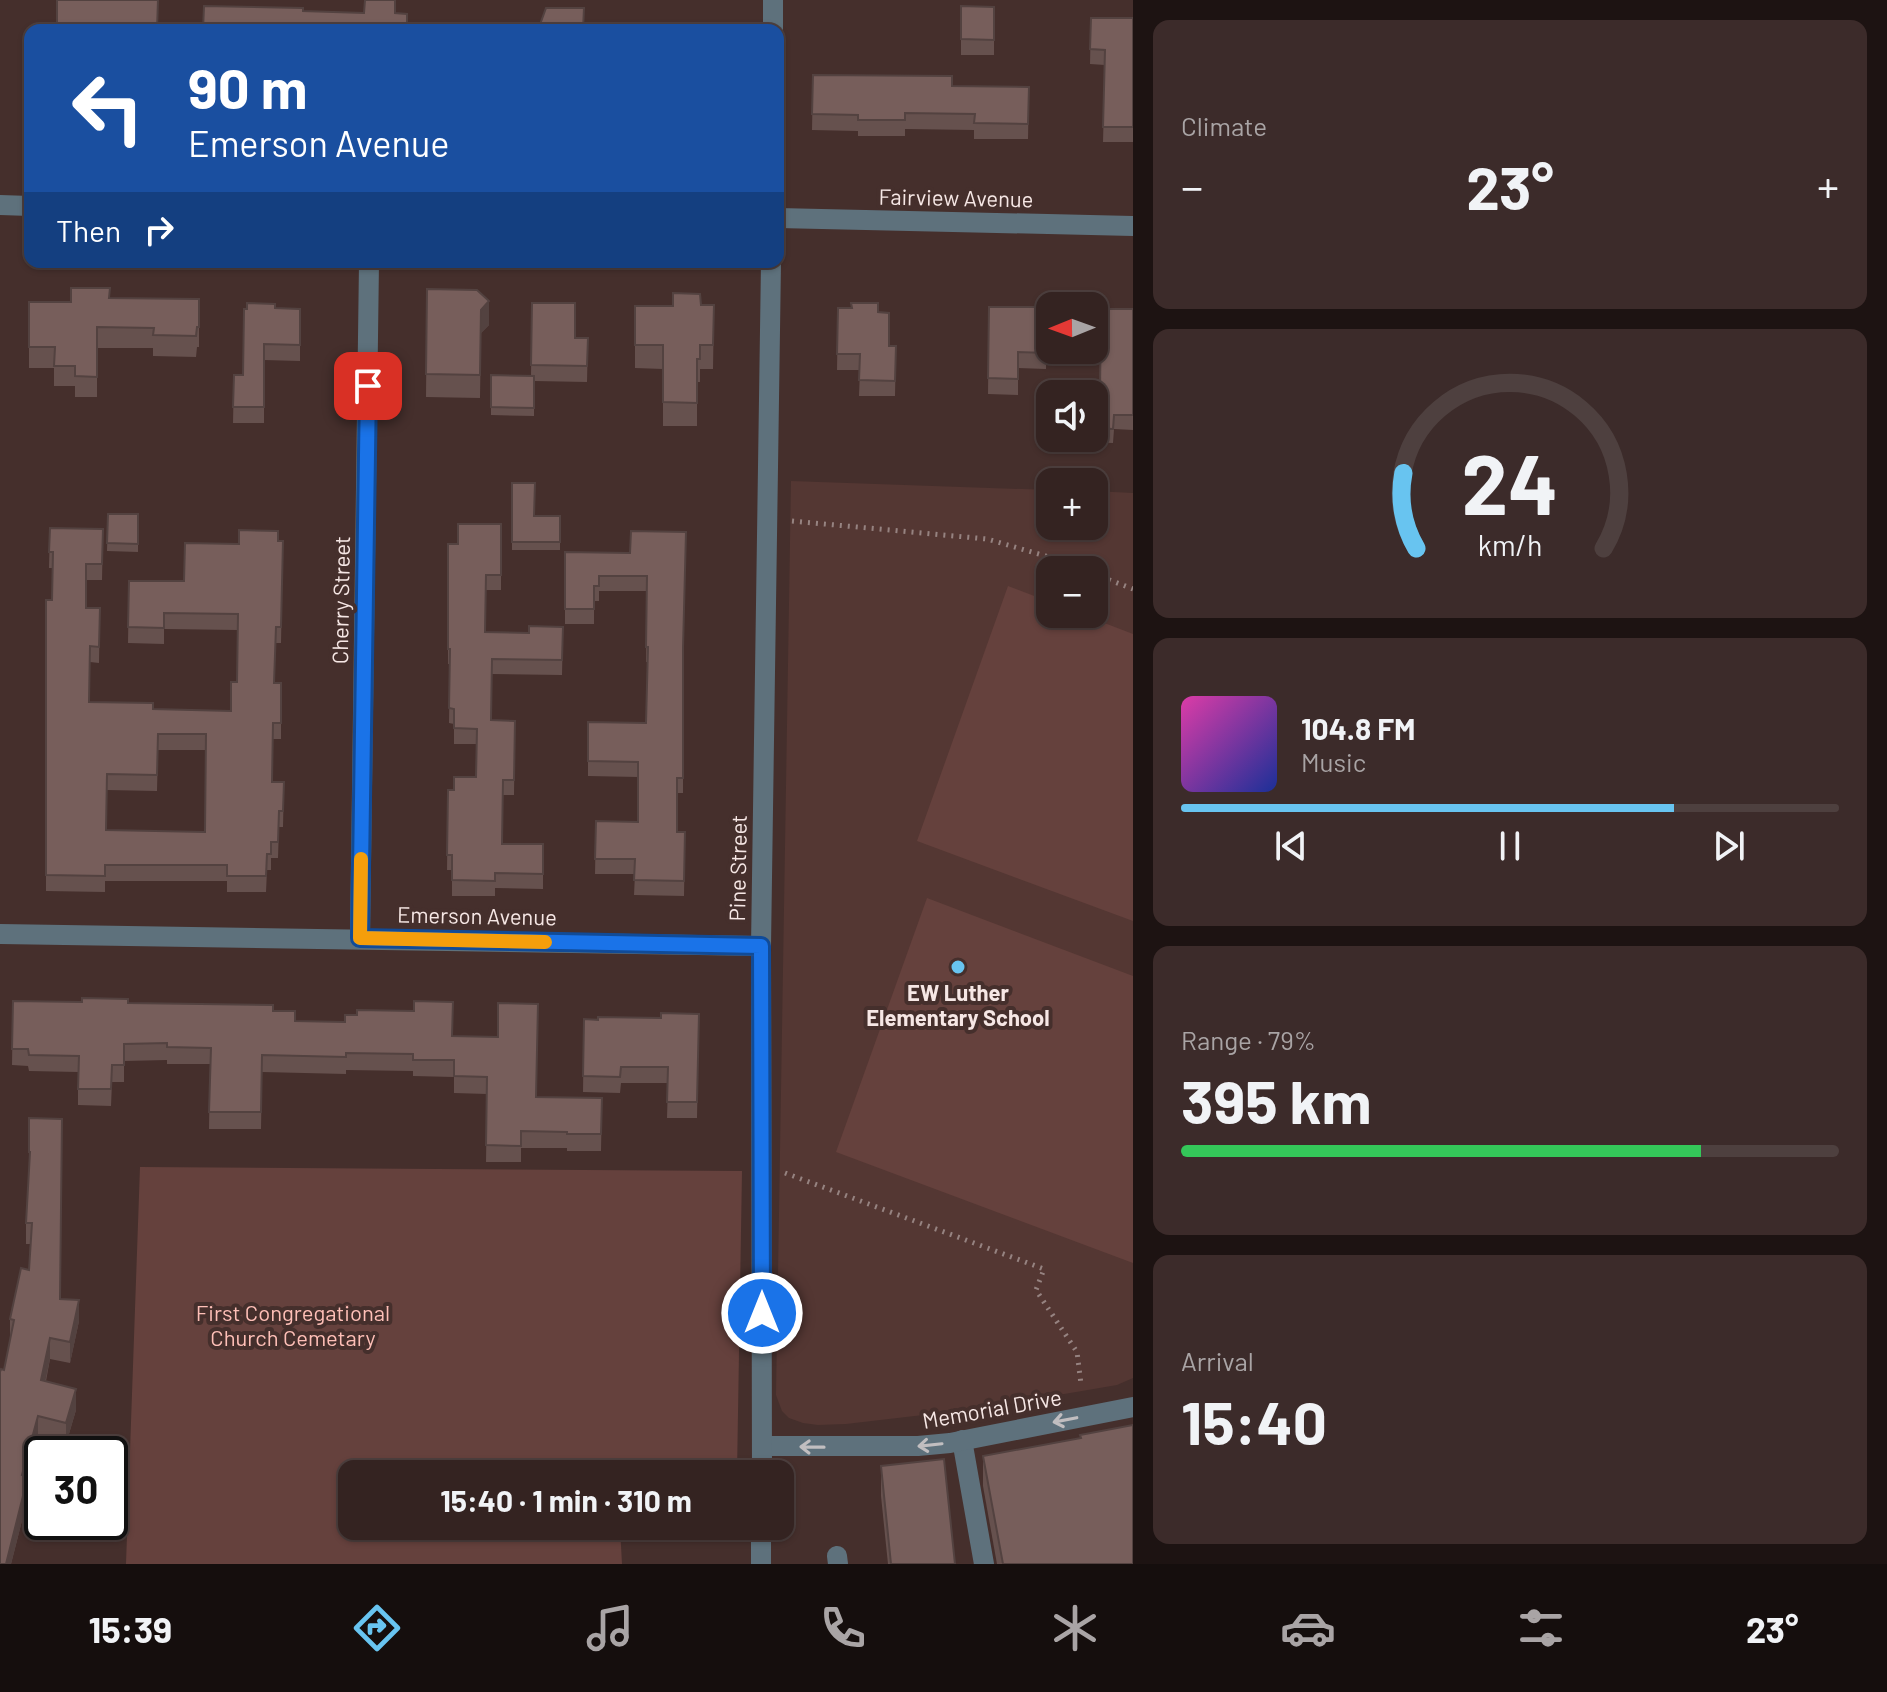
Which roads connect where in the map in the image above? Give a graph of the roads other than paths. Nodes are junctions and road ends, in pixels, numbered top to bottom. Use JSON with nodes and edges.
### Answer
{"nodes":[{"id":1,"x":773,"y":0,"type":"edge"},
{"id":2,"x":773,"y":24,"type":"edge"},
{"id":3,"x":0,"y":205,"type":"edge"},
{"id":4,"x":24,"y":206,"type":"edge"},
{"id":5,"x":784,"y":218,"type":"edge"},
{"id":6,"x":1133,"y":226,"type":"edge"},
{"id":7,"x":369,"y":268,"type":"edge"},
{"id":8,"x":771,"y":268,"type":"edge"},
{"id":9,"x":0,"y":934,"type":"edge"},
{"id":10,"x":360,"y":938,"type":"junction"},
{"id":11,"x":761,"y":946,"type":"junction"},
{"id":12,"x":1133,"y":1407,"type":"edge"},
{"id":13,"x":962,"y":1440,"type":"junction"},
{"id":14,"x":762,"y":1446,"type":"junction"},
{"id":15,"x":762,"y":1460,"type":"edge"},
{"id":16,"x":761,"y":1540,"type":"edge"},
{"id":17,"x":761,"y":1564,"type":"edge"},
{"id":18,"x":984,"y":1564,"type":"edge"}],
"edges":[{"from":1,"to":2,"type":"street"},
{"from":3,"to":4,"type":"street"},
{"from":5,"to":6,"type":"street","name":"Fairview Avenue"},
{"from":7,"to":10,"type":"street","name":"Cherry Street"},
{"from":8,"to":11,"type":"street","name":"Pine Street"},
{"from":9,"to":10,"type":"street","name":"Emerson Avenue"},
{"from":10,"to":11,"type":"street","name":"Emerson Avenue"},
{"from":11,"to":14,"type":"street","name":"Pine Street"},
{"from":12,"to":13,"type":"street","name":"Memorial Drive","one_way":true},
{"from":13,"to":14,"type":"street","name":"Memorial Drive","one_way":true},
{"from":13,"to":18,"type":"street"},
{"from":14,"to":15,"type":"street","name":"Pine Street"},
{"from":16,"to":17,"type":"street"}]}
